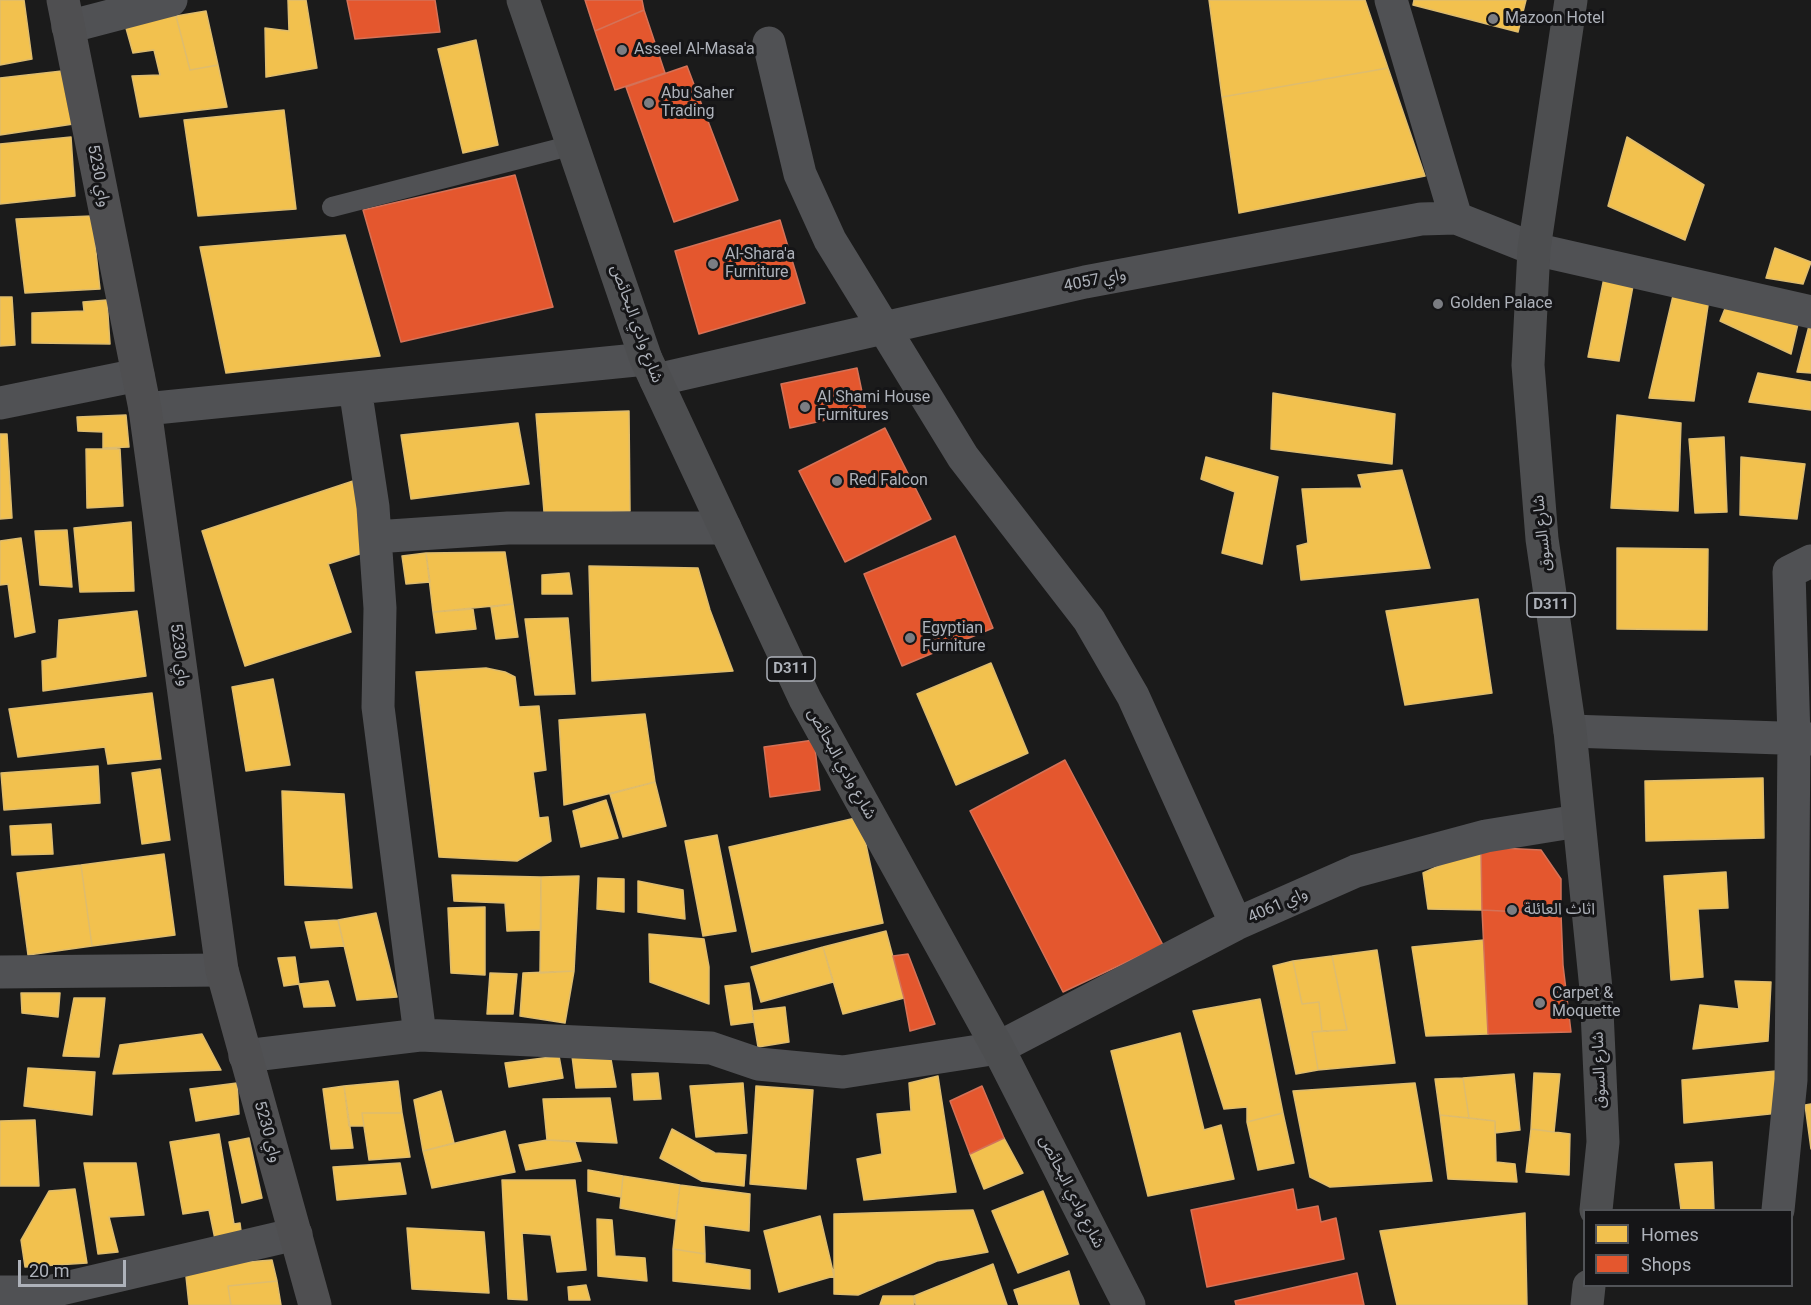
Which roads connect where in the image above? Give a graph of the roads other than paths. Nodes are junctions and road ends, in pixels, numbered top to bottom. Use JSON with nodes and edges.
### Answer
{"nodes":[{"id":1,"x":171,"y":0,"type":"edge"},
{"id":2,"x":523,"y":0,"type":"edge"},
{"id":3,"x":1391,"y":0,"type":"edge"},
{"id":4,"x":1571,"y":0,"type":"edge"},
{"id":5,"x":66,"y":14,"type":"edge"},
{"id":6,"x":769,"y":44,"type":"dead end"},
{"id":7,"x":573,"y":145,"type":"junction"},
{"id":8,"x":332,"y":207,"type":"dead end"},
{"id":9,"x":1456,"y":218,"type":"junction"},
{"id":10,"x":1534,"y":249,"type":"junction"},
{"id":11,"x":1811,"y":312,"type":"edge"},
{"id":12,"x":883,"y":328,"type":"junction"},
{"id":13,"x":651,"y":370,"type":"junction"},
{"id":14,"x":138,"y":375,"type":"junction"},
{"id":15,"x":355,"y":388,"type":"junction"},
{"id":16,"x":0,"y":403,"type":"edge"},
{"id":17,"x":145,"y":409,"type":"junction"},
{"id":18,"x":725,"y":528,"type":"junction"},
{"id":19,"x":375,"y":537,"type":"junction"},
{"id":20,"x":1811,"y":561,"type":"edge"},
{"id":21,"x":1570,"y":731,"type":"junction"},
{"id":22,"x":1802,"y":739,"type":"edge"},
{"id":23,"x":1578,"y":821,"type":"junction"},
{"id":24,"x":1802,"y":914,"type":"edge"},
{"id":25,"x":1236,"y":924,"type":"junction"},
{"id":26,"x":222,"y":970,"type":"junction"},
{"id":27,"x":0,"y":972,"type":"edge"},
{"id":28,"x":420,"y":1035,"type":"junction"},
{"id":29,"x":998,"y":1048,"type":"junction"},
{"id":30,"x":245,"y":1056,"type":"junction"},
{"id":31,"x":1596,"y":1209,"type":"edge"},
{"id":32,"x":1778,"y":1209,"type":"edge"},
{"id":33,"x":296,"y":1234,"type":"junction"},
{"id":34,"x":1589,"y":1287,"type":"edge"},
{"id":35,"x":0,"y":1292,"type":"edge"},
{"id":36,"x":315,"y":1305,"type":"edge"},
{"id":37,"x":1129,"y":1305,"type":"edge"},
{"id":38,"x":1587,"y":1305,"type":"edge"}],
"edges":[{"from":1,"to":5,"type":"street"},
{"from":2,"to":7,"type":"main road","name":"شارع وادي البحائص","number":"D311"},
{"from":3,"to":9,"type":"street"},
{"from":4,"to":10,"type":"main road","name":"شارع السوق","number":"D311"},
{"from":5,"to":14,"type":"street","name":"واي 5230"},
{"from":6,"to":12,"type":"street"},
{"from":7,"to":8,"type":"lane"},
{"from":7,"to":13,"type":"main road","name":"شارع وادي البحائص","number":"D311"},
{"from":9,"to":10,"type":"street","name":"واي 4057"},
{"from":9,"to":12,"type":"street","name":"واي 4057"},
{"from":10,"to":11,"type":"street","name":"واي 4057"},
{"from":10,"to":21,"type":"main road","name":"شارع السوق","number":"D311"},
{"from":12,"to":13,"type":"street","name":"واي 4057"},
{"from":12,"to":25,"type":"street"},
{"from":13,"to":15,"type":"street","name":"واي 4057"},
{"from":13,"to":18,"type":"main road","name":"شارع وادي البحائص","number":"D311"},
{"from":14,"to":16,"type":"street"},
{"from":14,"to":17,"type":"street","name":"واي 5230"},
{"from":15,"to":17,"type":"street","name":"واي 4057"},
{"from":15,"to":19,"type":"street"},
{"from":17,"to":26,"type":"street","name":"واي 5230"},
{"from":18,"to":19,"type":"street"},
{"from":18,"to":29,"type":"main road","name":"شارع وادي البحائص","number":"D311"},
{"from":19,"to":28,"type":"street"},
{"from":20,"to":22,"type":"street"},
{"from":21,"to":22,"type":"street"},
{"from":21,"to":23,"type":"main road","name":"شارع السوق","number":"D311"},
{"from":22,"to":24,"type":"street"},
{"from":23,"to":25,"type":"street","name":"واي 4061"},
{"from":23,"to":31,"type":"main road","name":"شارع السوق","number":"D311"},
{"from":24,"to":32,"type":"street"},
{"from":25,"to":29,"type":"street","name":"واي 4061"},
{"from":26,"to":27,"type":"street"},
{"from":26,"to":30,"type":"street","name":"واي 5230"},
{"from":28,"to":29,"type":"street","name":"واي 4061"},
{"from":28,"to":30,"type":"street","name":"واي 4061"},
{"from":29,"to":37,"type":"main road","name":"شارع وادي البحائص","number":"D311"},
{"from":30,"to":33,"type":"street","name":"واي 5230"},
{"from":33,"to":35,"type":"street"},
{"from":33,"to":36,"type":"street","name":"واي 5230"},
{"from":34,"to":38,"type":"main road"}]}
